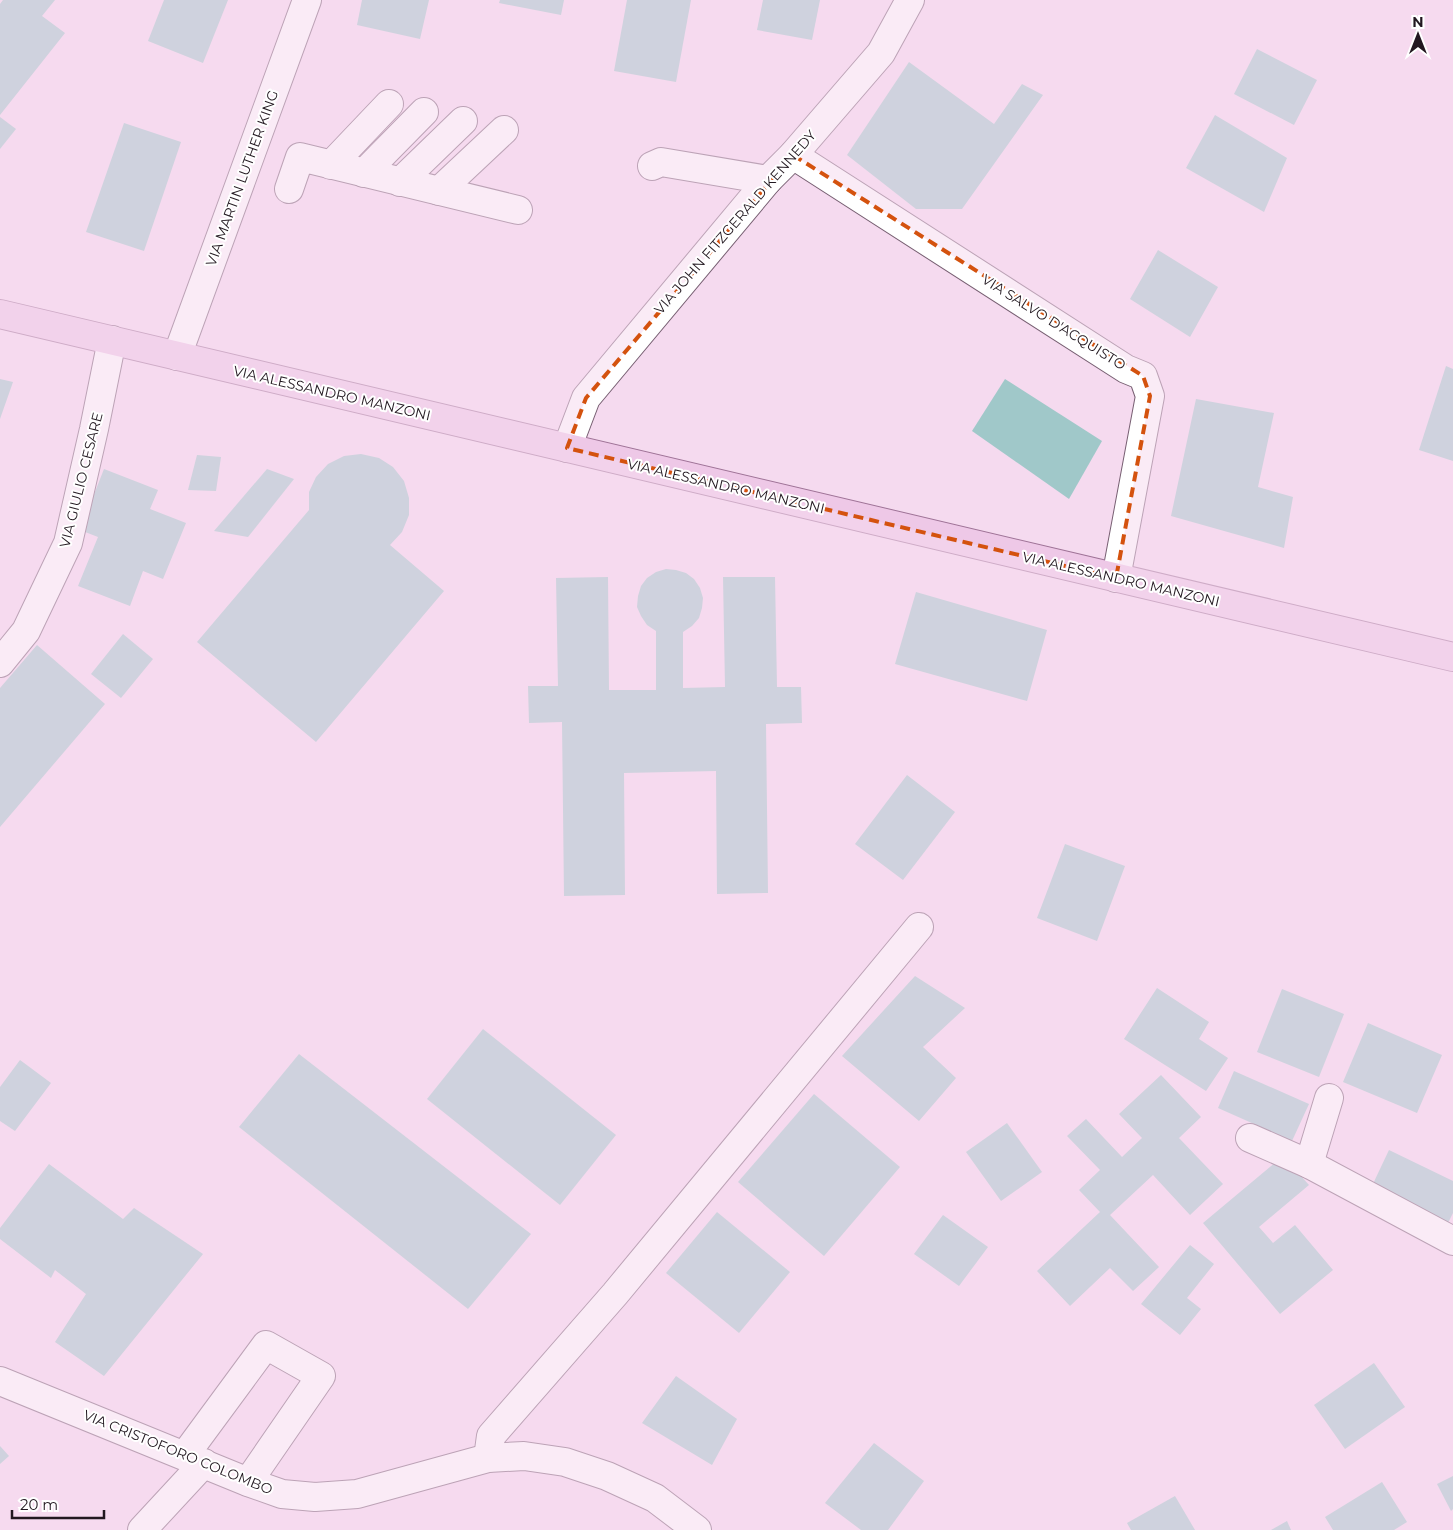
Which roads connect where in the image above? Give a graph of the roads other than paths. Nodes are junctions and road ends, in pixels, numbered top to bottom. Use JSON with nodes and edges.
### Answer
{"nodes":[{"id":1,"x":307,"y":0,"type":"edge"},
{"id":2,"x":910,"y":0,"type":"edge"},
{"id":3,"x":389,"y":104,"type":"dead end"},
{"id":4,"x":424,"y":112,"type":"dead end"},
{"id":5,"x":463,"y":120,"type":"dead end"},
{"id":6,"x":504,"y":130,"type":"dead end"},
{"id":7,"x":793,"y":155,"type":"junction"},
{"id":8,"x":331,"y":165,"type":"junction"},
{"id":9,"x":652,"y":166,"type":"dead end"},
{"id":10,"x":364,"y":172,"type":"junction"},
{"id":11,"x":768,"y":180,"type":"junction"},
{"id":12,"x":400,"y":182,"type":"junction"},
{"id":13,"x":289,"y":189,"type":"dead end"},
{"id":14,"x":439,"y":191,"type":"junction"},
{"id":15,"x":518,"y":210,"type":"dead end"},
{"id":16,"x":0,"y":314,"type":"edge"},
{"id":17,"x":112,"y":340,"type":"junction"},
{"id":18,"x":177,"y":356,"type":"junction"},
{"id":19,"x":566,"y":448,"type":"junction"},
{"id":20,"x":1116,"y":578,"type":"junction"},
{"id":21,"x":1453,"y":657,"type":"edge"},
{"id":22,"x":0,"y":663,"type":"edge"},
{"id":23,"x":919,"y":927,"type":"dead end"},
{"id":24,"x":1330,"y":1098,"type":"dead end"},
{"id":25,"x":1250,"y":1138,"type":"dead end"},
{"id":26,"x":1309,"y":1164,"type":"junction"},
{"id":27,"x":1453,"y":1241,"type":"edge"},
{"id":28,"x":0,"y":1381,"type":"edge"},
{"id":29,"x":488,"y":1458,"type":"junction"},
{"id":30,"x":195,"y":1459,"type":"junction"},
{"id":31,"x":248,"y":1482,"type":"junction"},
{"id":32,"x":142,"y":1530,"type":"edge"},
{"id":33,"x":697,"y":1530,"type":"edge"}],
"edges":[{"from":1,"to":18,"type":"street","name":"VIA MARTIN LUTHER KING"},
{"from":2,"to":7,"type":"street","name":"VIA JOHN FITZGERALD KENNEDY"},
{"from":3,"to":8,"type":"street"},
{"from":4,"to":10,"type":"street"},
{"from":5,"to":12,"type":"street"},
{"from":6,"to":14,"type":"street"},
{"from":7,"to":11,"type":"street","name":"VIA JOHN FITZGERALD KENNEDY"},
{"from":7,"to":20,"type":"street","name":"VIA SALVO D'ACQUISTO"},
{"from":8,"to":10,"type":"street"},
{"from":8,"to":13,"type":"street"},
{"from":9,"to":11,"type":"street"},
{"from":10,"to":12,"type":"street"},
{"from":11,"to":19,"type":"street","name":"VIA JOHN FITZGERALD KENNEDY"},
{"from":12,"to":14,"type":"street"},
{"from":14,"to":15,"type":"street"},
{"from":16,"to":17,"type":"main road","name":"VIA ALESSANDRO MANZONI"},
{"from":17,"to":18,"type":"main road","name":"VIA ALESSANDRO MANZONI"},
{"from":17,"to":22,"type":"street","name":"VIA GIULIO CESARE"},
{"from":18,"to":19,"type":"main road","name":"VIA ALESSANDRO MANZONI"},
{"from":19,"to":20,"type":"main road","name":"VIA ALESSANDRO MANZONI"},
{"from":20,"to":21,"type":"main road","name":"VIA ALESSANDRO MANZONI"},
{"from":23,"to":29,"type":"street"},
{"from":24,"to":26,"type":"street"},
{"from":25,"to":26,"type":"street"},
{"from":26,"to":27,"type":"street"},
{"from":28,"to":30,"type":"street","name":"VIA CRISTOFORO COLOMBO"},
{"from":29,"to":31,"type":"street","name":"VIA CRISTOFORO COLOMBO"},
{"from":29,"to":33,"type":"street","name":"VIA CRISTOFORO COLOMBO"},
{"from":30,"to":31,"type":"street","name":"VIA CRISTOFORO COLOMBO"},
{"from":30,"to":31,"type":"street"},
{"from":30,"to":32,"type":"street"}]}
